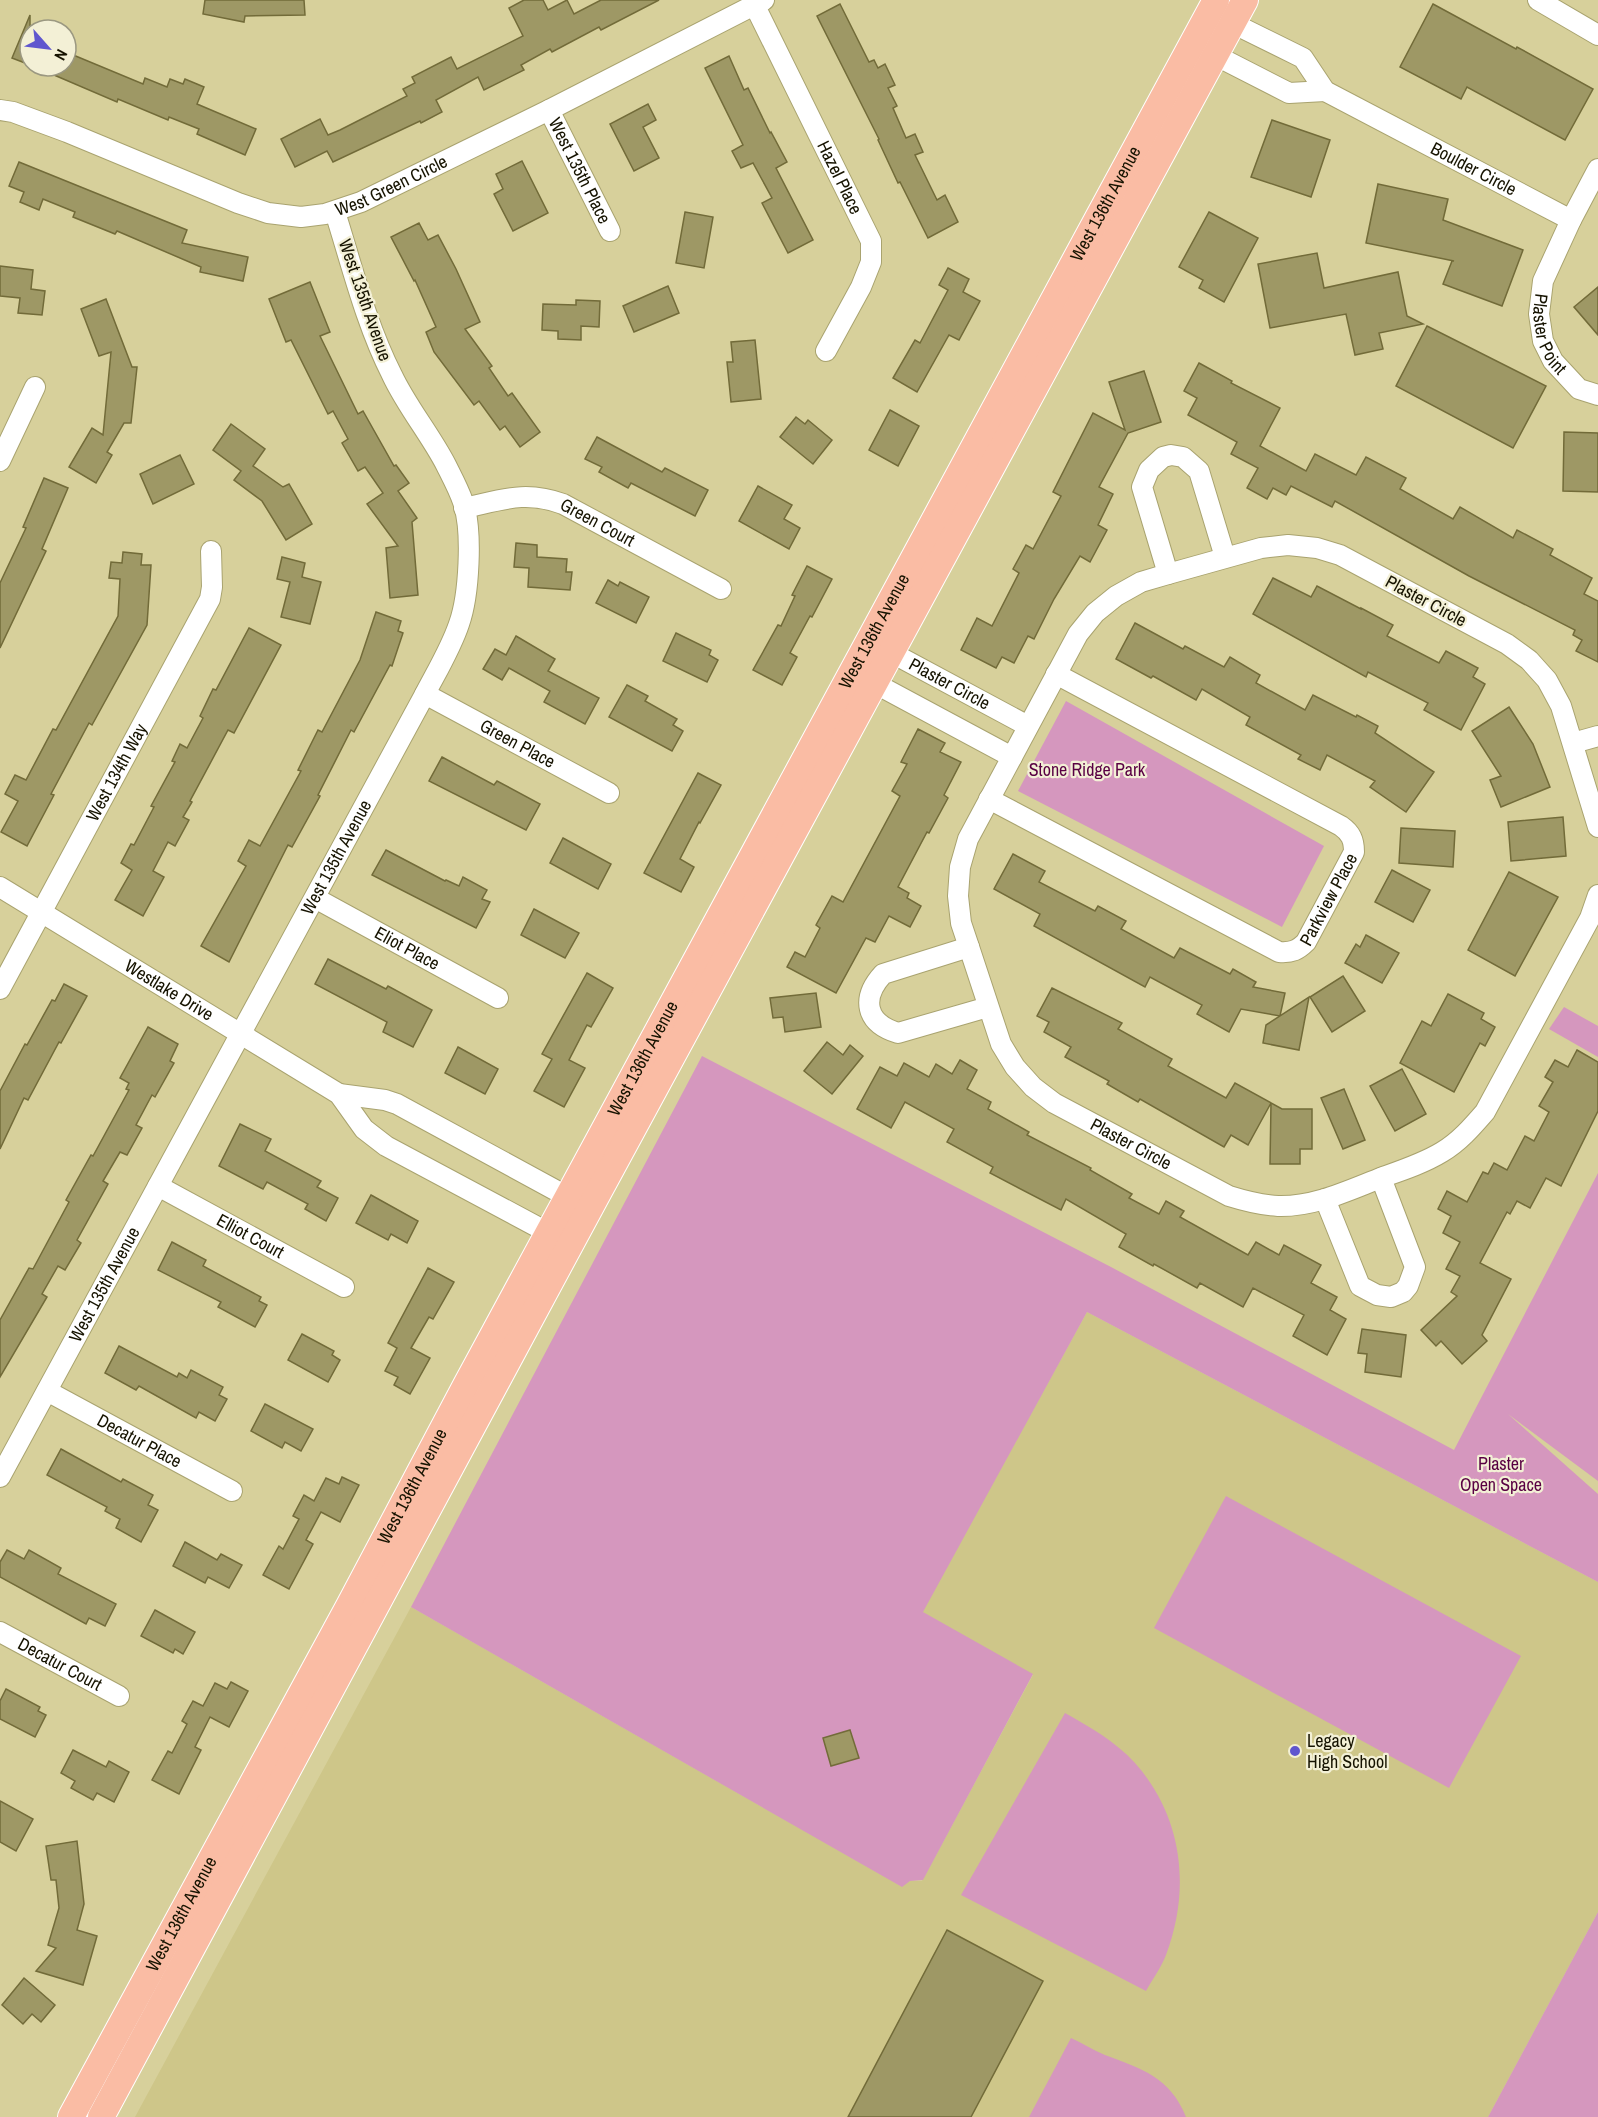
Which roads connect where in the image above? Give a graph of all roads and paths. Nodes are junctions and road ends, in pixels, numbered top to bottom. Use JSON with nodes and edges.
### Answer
{"nodes":[{"id":1,"x":1245,"y":0,"type":"edge"},
{"id":2,"x":1538,"y":0,"type":"edge"},
{"id":3,"x":757,"y":2,"type":"edge"},
{"id":4,"x":1219,"y":12,"type":"edge"},
{"id":5,"x":1598,"y":35,"type":"edge"},
{"id":6,"x":1204,"y":49,"type":"junction"},
{"id":7,"x":1325,"y":91,"type":"junction"},
{"id":8,"x":0,"y":110,"type":"edge"},
{"id":9,"x":549,"y":110,"type":"junction"},
{"id":10,"x":1598,"y":169,"type":"edge"},
{"id":11,"x":335,"y":212,"type":"junction"},
{"id":12,"x":1571,"y":220,"type":"junction"},
{"id":13,"x":610,"y":231,"type":"dead end"},
{"id":14,"x":826,"y":351,"type":"dead end"},
{"id":15,"x":35,"y":387,"type":"dead end"},
{"id":16,"x":1598,"y":395,"type":"edge"},
{"id":17,"x":0,"y":461,"type":"edge"},
{"id":18,"x":464,"y":508,"type":"junction"},
{"id":19,"x":211,"y":551,"type":"dead end"},
{"id":20,"x":1225,"y":557,"type":"junction"},
{"id":21,"x":1168,"y":574,"type":"junction"},
{"id":22,"x":721,"y":589,"type":"dead end"},
{"id":23,"x":880,"y":647,"type":"junction"},
{"id":24,"x":1056,"y":674,"type":"junction"},
{"id":25,"x":864,"y":677,"type":"junction"},
{"id":26,"x":425,"y":694,"type":"junction"},
{"id":27,"x":1028,"y":726,"type":"junction"},
{"id":28,"x":1598,"y":736,"type":"edge"},
{"id":29,"x":1573,"y":743,"type":"junction"},
{"id":30,"x":1011,"y":757,"type":"junction"},
{"id":31,"x":609,"y":793,"type":"dead end"},
{"id":32,"x":989,"y":798,"type":"junction"},
{"id":33,"x":1594,"y":800,"type":"edge"},
{"id":34,"x":1598,"y":827,"type":"edge"},
{"id":35,"x":0,"y":887,"type":"edge"},
{"id":36,"x":1598,"y":895,"type":"edge"},
{"id":37,"x":315,"y":898,"type":"junction"},
{"id":38,"x":41,"y":912,"type":"junction"},
{"id":39,"x":969,"y":947,"type":"junction"},
{"id":40,"x":0,"y":988,"type":"edge"},
{"id":41,"x":498,"y":998,"type":"dead end"},
{"id":42,"x":988,"y":1007,"type":"junction"},
{"id":43,"x":241,"y":1034,"type":"junction"},
{"id":44,"x":339,"y":1094,"type":"junction"},
{"id":45,"x":1381,"y":1178,"type":"junction"},
{"id":46,"x":158,"y":1186,"type":"junction"},
{"id":47,"x":1325,"y":1199,"type":"junction"},
{"id":48,"x":579,"y":1203,"type":"junction"},
{"id":49,"x":560,"y":1239,"type":"junction"},
{"id":50,"x":344,"y":1287,"type":"dead end"},
{"id":51,"x":47,"y":1391,"type":"junction"},
{"id":52,"x":0,"y":1477,"type":"edge"},
{"id":53,"x":232,"y":1491,"type":"dead end"},
{"id":54,"x":0,"y":1632,"type":"edge"},
{"id":55,"x":119,"y":1696,"type":"dead end"},
{"id":56,"x":156,"y":1961,"type":"junction"},
{"id":57,"x":164,"y":2000,"type":"junction"},
{"id":58,"x":71,"y":2117,"type":"edge"},
{"id":59,"x":101,"y":2117,"type":"edge"}],
"edges":[{"from":1,"to":4,"type":"main road","name":"West 136th Avenue"},
{"from":2,"to":5,"type":"street"},
{"from":3,"to":9,"type":"street","name":"West Green Circle"},
{"from":3,"to":14,"type":"street","name":"Hazel Place"},
{"from":4,"to":6,"type":"main road","name":"West 136th Avenue"},
{"from":4,"to":7,"type":"street","name":"Boulder Circle"},
{"from":6,"to":7,"type":"street"},
{"from":6,"to":23,"type":"main road","name":"West 136th Avenue"},
{"from":7,"to":12,"type":"street","name":"Boulder Circle"},
{"from":8,"to":11,"type":"street","name":"West Green Circle"},
{"from":9,"to":11,"type":"street","name":"West Green Circle"},
{"from":9,"to":13,"type":"street","name":"West 135th Place"},
{"from":10,"to":12,"type":"street"},
{"from":11,"to":18,"type":"street","name":"West 135th Avenue"},
{"from":12,"to":16,"type":"street","name":"Plaster Point"},
{"from":15,"to":17,"type":"street"},
{"from":18,"to":22,"type":"street","name":"Green Court"},
{"from":18,"to":26,"type":"street","name":"West 135th Avenue"},
{"from":19,"to":38,"type":"street","name":"West 134th Way"},
{"from":20,"to":21,"type":"street","name":"Plaster Circle"},
{"from":20,"to":21,"type":"street"},
{"from":20,"to":29,"type":"street","name":"Plaster Circle"},
{"from":21,"to":24,"type":"street","name":"Plaster Circle"},
{"from":23,"to":25,"type":"main road","name":"West 136th Avenue"},
{"from":23,"to":27,"type":"street","name":"Plaster Circle"},
{"from":24,"to":27,"type":"street","name":"Plaster Circle"},
{"from":24,"to":32,"type":"street","name":"Parkview Place"},
{"from":25,"to":30,"type":"street","name":"Plaster Circle"},
{"from":25,"to":48,"type":"main road","name":"West 136th Avenue"},
{"from":26,"to":31,"type":"street","name":"Green Place"},
{"from":26,"to":37,"type":"street","name":"West 135th Avenue"},
{"from":27,"to":30,"type":"street","name":"Plaster Circle"},
{"from":28,"to":29,"type":"street"},
{"from":29,"to":33,"type":"street","name":"Plaster Circle"},
{"from":30,"to":32,"type":"street","name":"Plaster Circle"},
{"from":32,"to":39,"type":"street","name":"Plaster Circle"},
{"from":33,"to":34,"type":"street","name":"Plaster Circle"},
{"from":35,"to":38,"type":"street","name":"Westlake Drive"},
{"from":36,"to":45,"type":"street","name":"Plaster Circle"},
{"from":37,"to":41,"type":"street","name":"Eliot Place"},
{"from":37,"to":43,"type":"street","name":"West 135th Avenue"},
{"from":38,"to":40,"type":"street","name":"West 134th Way"},
{"from":38,"to":43,"type":"street","name":"Westlake Drive"},
{"from":39,"to":42,"type":"street","name":"Plaster Circle"},
{"from":39,"to":42,"type":"street"},
{"from":42,"to":47,"type":"street","name":"Plaster Circle"},
{"from":43,"to":44,"type":"street","name":"Westlake Drive"},
{"from":43,"to":46,"type":"street","name":"West 135th Avenue"},
{"from":44,"to":48,"type":"street","name":"Westlake Drive"},
{"from":44,"to":49,"type":"street","name":"Westlake Drive"},
{"from":45,"to":47,"type":"street","name":"Plaster Circle"},
{"from":45,"to":47,"type":"street"},
{"from":46,"to":50,"type":"street","name":"Elliot Court"},
{"from":46,"to":51,"type":"street","name":"West 135th Avenue"},
{"from":48,"to":49,"type":"main road","name":"West 136th Avenue"},
{"from":49,"to":56,"type":"main road","name":"West 136th Avenue"},
{"from":49,"to":57,"type":"main road","name":"West 136th Avenue"},
{"from":51,"to":52,"type":"street","name":"West 135th Avenue"},
{"from":51,"to":53,"type":"street","name":"Decatur Place"},
{"from":54,"to":55,"type":"street","name":"Decatur Court"},
{"from":56,"to":57,"type":"main road"},
{"from":56,"to":58,"type":"main road","name":"West 136th Avenue"},
{"from":57,"to":59,"type":"main road","name":"West 136th Avenue"}]}
